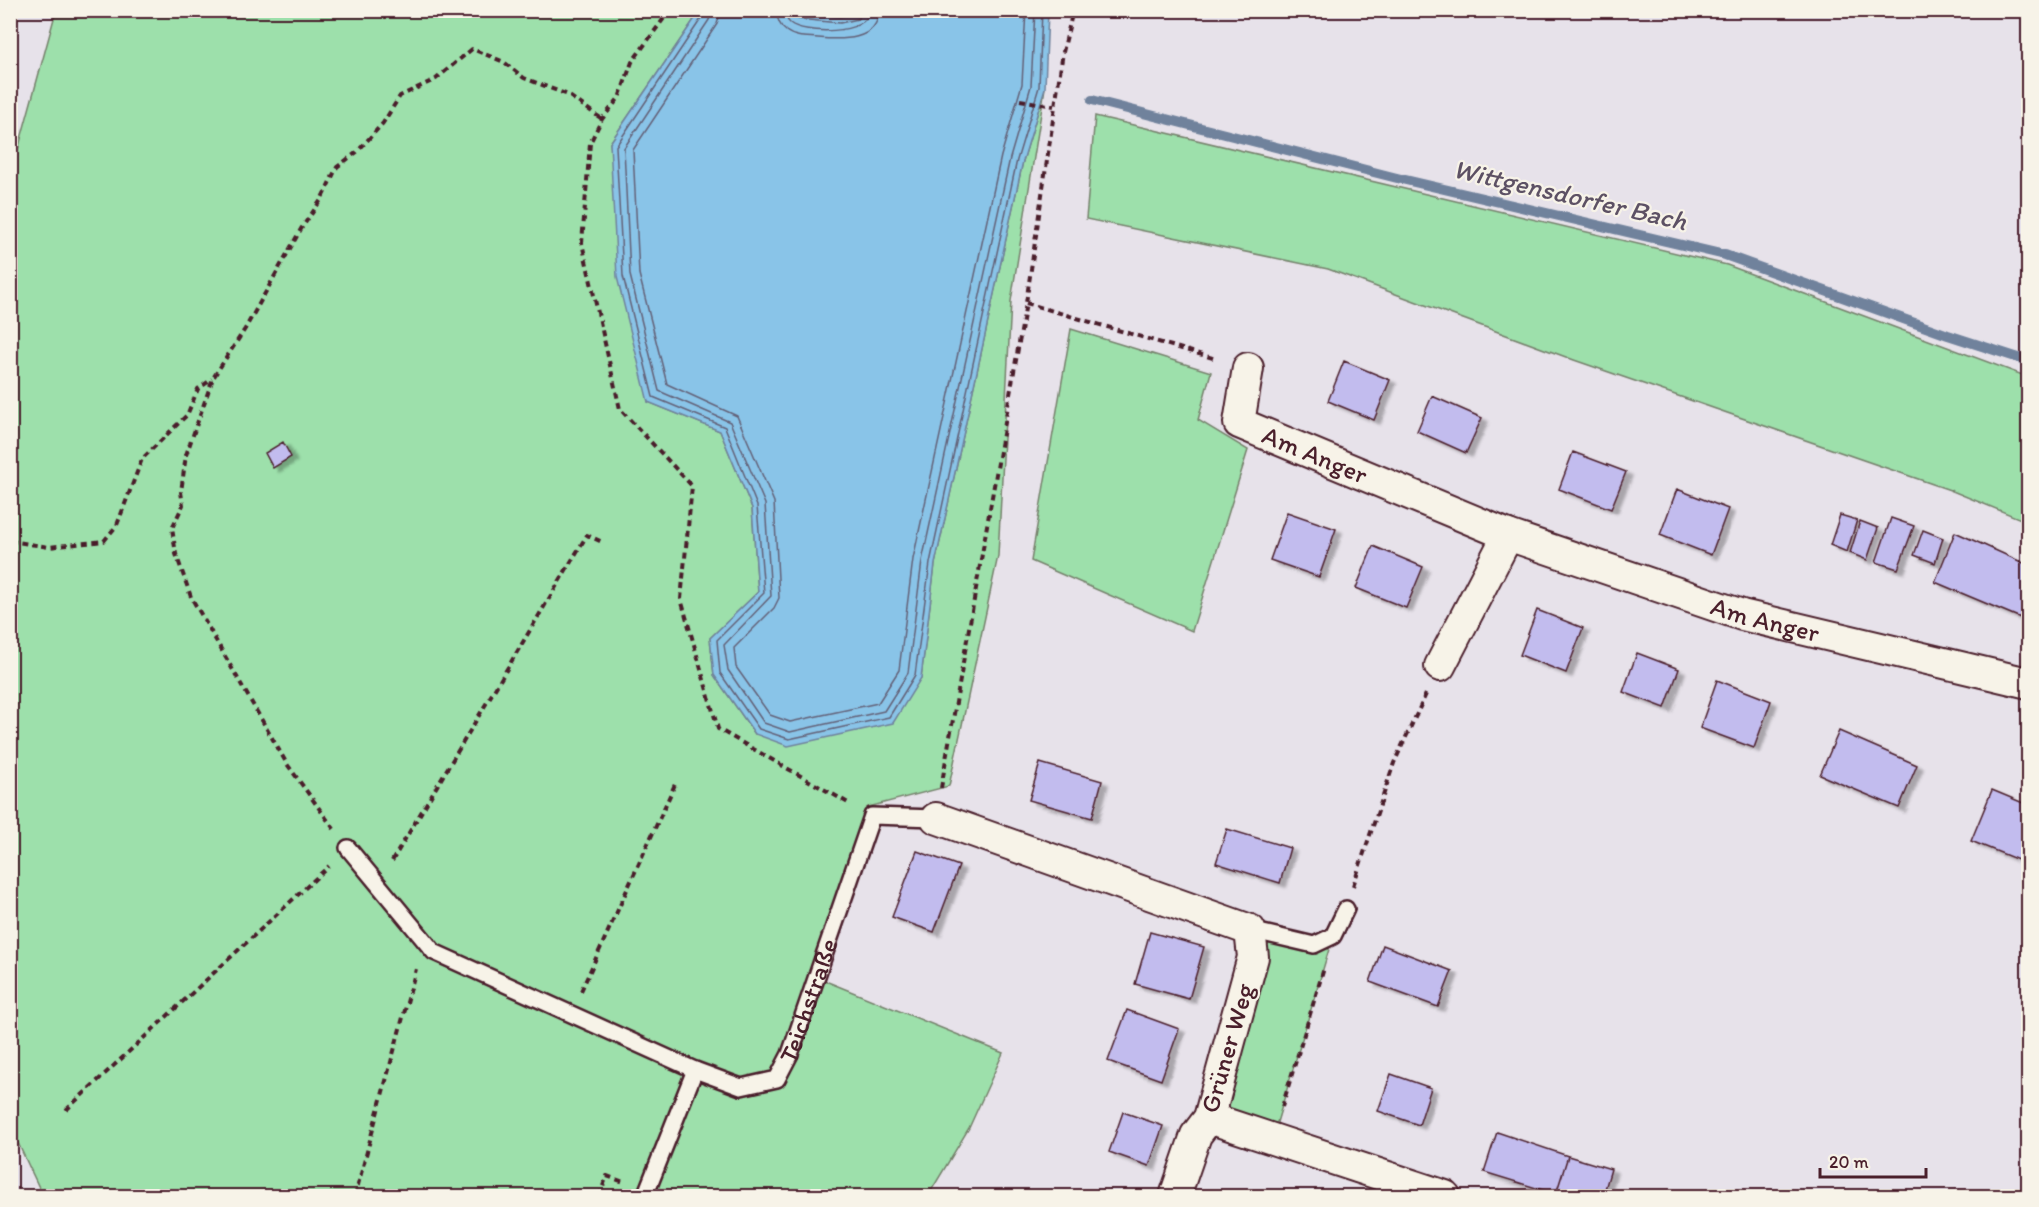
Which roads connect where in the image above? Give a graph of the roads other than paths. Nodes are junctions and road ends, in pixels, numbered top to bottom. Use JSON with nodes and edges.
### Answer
{"nodes":[{"id":1,"x":1248,"y":368,"type":"road end"},
{"id":2,"x":1508,"y":536,"type":"junction"},
{"id":3,"x":1440,"y":666,"type":"road end"},
{"id":4,"x":2028,"y":683,"type":"edge"},
{"id":5,"x":936,"y":818,"type":"joint"},
{"id":6,"x":348,"y":848,"type":"road end"},
{"id":7,"x":1346,"y":909,"type":"road end"},
{"id":8,"x":1250,"y":930,"type":"junction"},
{"id":9,"x":695,"y":1071,"type":"junction"},
{"id":10,"x":1209,"y":1118,"type":"junction"},
{"id":11,"x":647,"y":1191,"type":"road end"},
{"id":12,"x":1175,"y":1197,"type":"edge"},
{"id":13,"x":1444,"y":1197,"type":"edge"}],
"edges":[{"from":1,"to":2,"type":"street","name":"Am Anger"},
{"from":2,"to":3,"type":"street"},
{"from":2,"to":4,"type":"street","name":"Am Anger"},
{"from":5,"to":8,"type":"street"},
{"from":5,"to":9,"type":"lane","name":"Teichstraße"},
{"from":6,"to":9,"type":"lane","name":"Teichstraße"},
{"from":7,"to":8,"type":"lane"},
{"from":8,"to":10,"type":"street","name":"Grüner Weg"},
{"from":9,"to":11,"type":"lane"},
{"from":10,"to":12,"type":"street","name":"Grüner Weg"},
{"from":10,"to":13,"type":"street"}]}
